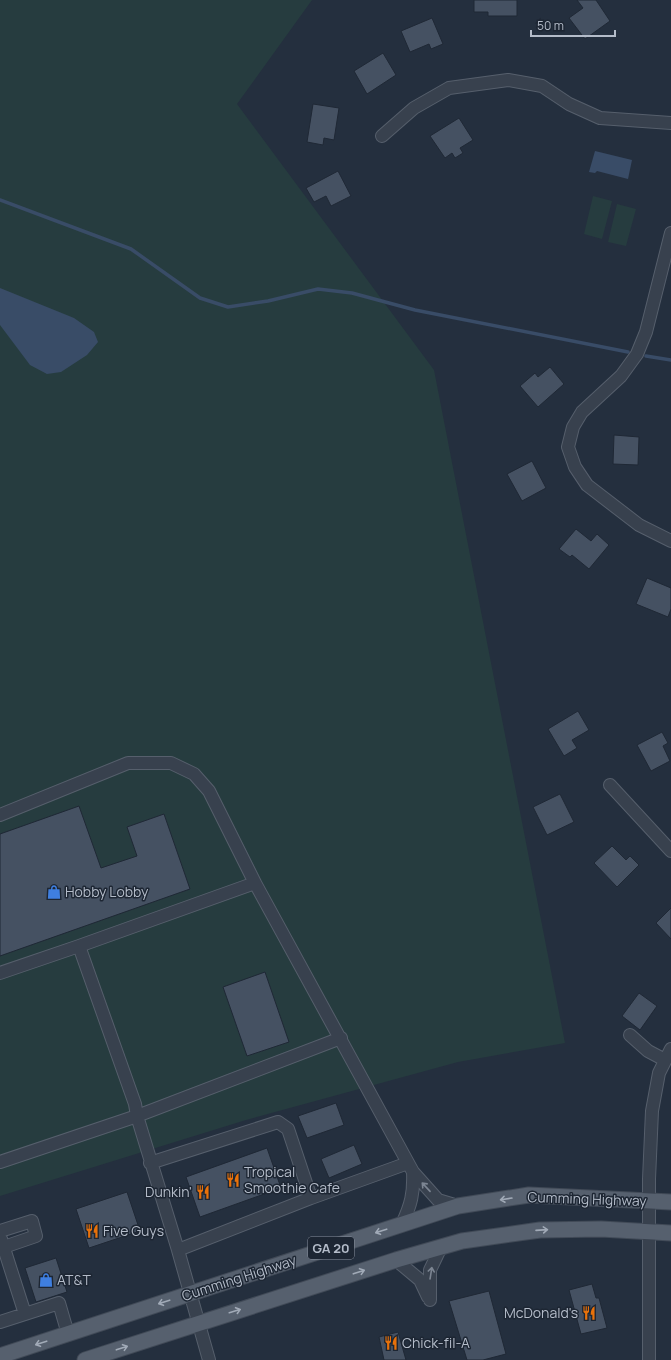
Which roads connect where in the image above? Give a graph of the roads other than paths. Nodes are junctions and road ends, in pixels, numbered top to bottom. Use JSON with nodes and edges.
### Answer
{"nodes":[{"id":1,"x":671,"y":123,"type":"edge"},
{"id":2,"x":382,"y":136,"type":"dead end"},
{"id":3,"x":671,"y":233,"type":"edge"},
{"id":4,"x":671,"y":541,"type":"edge"},
{"id":5,"x":610,"y":785,"type":"dead end"},
{"id":6,"x":0,"y":814,"type":"edge"},
{"id":7,"x":671,"y":851,"type":"edge"},
{"id":8,"x":255,"y":883,"type":"junction"},
{"id":9,"x":79,"y":946,"type":"junction"},
{"id":10,"x":0,"y":973,"type":"edge"},
{"id":11,"x":630,"y":1035,"type":"dead end"},
{"id":12,"x":341,"y":1038,"type":"junction"},
{"id":13,"x":671,"y":1049,"type":"edge"},
{"id":14,"x":665,"y":1060,"type":"junction"},
{"id":15,"x":137,"y":1116,"type":"junction"},
{"id":16,"x":0,"y":1162,"type":"edge"},
{"id":17,"x":150,"y":1163,"type":"junction"},
{"id":18,"x":410,"y":1168,"type":"junction"},
{"id":19,"x":311,"y":1198,"type":"junction"},
{"id":20,"x":650,"y":1201,"type":"junction"},
{"id":21,"x":671,"y":1202,"type":"edge"},
{"id":22,"x":458,"y":1206,"type":"junction"},
{"id":23,"x":402,"y":1224,"type":"junction"},
{"id":24,"x":0,"y":1232,"type":"edge"},
{"id":25,"x":649,"y":1232,"type":"junction"},
{"id":26,"x":671,"y":1233,"type":"edge"},
{"id":27,"x":2,"y":1241,"type":"edge"},
{"id":28,"x":441,"y":1247,"type":"junction"},
{"id":29,"x":178,"y":1250,"type":"junction"},
{"id":30,"x":396,"y":1260,"type":"junction"},
{"id":31,"x":190,"y":1294,"type":"junction"},
{"id":32,"x":25,"y":1314,"type":"junction"},
{"id":33,"x":0,"y":1322,"type":"edge"},
{"id":34,"x":198,"y":1323,"type":"junction"},
{"id":35,"x":68,"y":1334,"type":"junction"},
{"id":36,"x":0,"y":1356,"type":"edge"},
{"id":37,"x":85,"y":1360,"type":"edge"},
{"id":38,"x":209,"y":1360,"type":"edge"},
{"id":39,"x":649,"y":1360,"type":"edge"}],
"edges":[{"from":1,"to":2,"type":"street"},
{"from":3,"to":4,"type":"street"},
{"from":5,"to":7,"type":"street"},
{"from":6,"to":8,"type":"street"},
{"from":8,"to":9,"type":"street"},
{"from":8,"to":12,"type":"street"},
{"from":9,"to":10,"type":"street"},
{"from":9,"to":15,"type":"street"},
{"from":11,"to":14,"type":"street"},
{"from":12,"to":15,"type":"street"},
{"from":12,"to":18,"type":"street"},
{"from":13,"to":14,"type":"street"},
{"from":14,"to":20,"type":"street"},
{"from":15,"to":16,"type":"street"},
{"from":15,"to":17,"type":"street"},
{"from":17,"to":19,"type":"street"},
{"from":17,"to":29,"type":"street"},
{"from":18,"to":19,"type":"street"},
{"from":22,"to":18,"type":"street","one_way":true},
{"from":18,"to":23,"type":"street"},
{"from":19,"to":29,"type":"street"},
{"from":20,"to":21,"type":"main road","name":"Cumming Highway","number":"GA 20"},
{"from":20,"to":22,"type":"main road","name":"Cumming Highway","number":"GA 20","one_way":true},
{"from":20,"to":25,"type":"street"},
{"from":22,"to":23,"type":"main road","name":"Cumming Highway","number":"GA 20"},
{"from":23,"to":31,"type":"main road","name":"Cumming Highway","number":"GA 20","one_way":true},
{"from":24,"to":27,"type":"street"},
{"from":25,"to":26,"type":"main road","number":"GA 20"},
{"from":28,"to":25,"type":"main road","number":"GA 20","one_way":true},
{"from":25,"to":39,"type":"street"},
{"from":27,"to":32,"type":"street"},
{"from":28,"to":30,"type":"main road","number":"GA 20"},
{"from":30,"to":28,"type":"street","one_way":true},
{"from":29,"to":31,"type":"street"},
{"from":34,"to":30,"type":"main road","number":"GA 20","one_way":true},
{"from":31,"to":34,"type":"street"},
{"from":31,"to":35,"type":"main road","name":"Cumming Highway","number":"GA 20","one_way":true},
{"from":32,"to":33,"type":"street"},
{"from":32,"to":35,"type":"street"},
{"from":37,"to":34,"type":"main road","number":"GA 20","one_way":true},
{"from":34,"to":38,"type":"street"},
{"from":35,"to":36,"type":"main road","name":"Cumming Highway","number":"GA 20","one_way":true}]}
